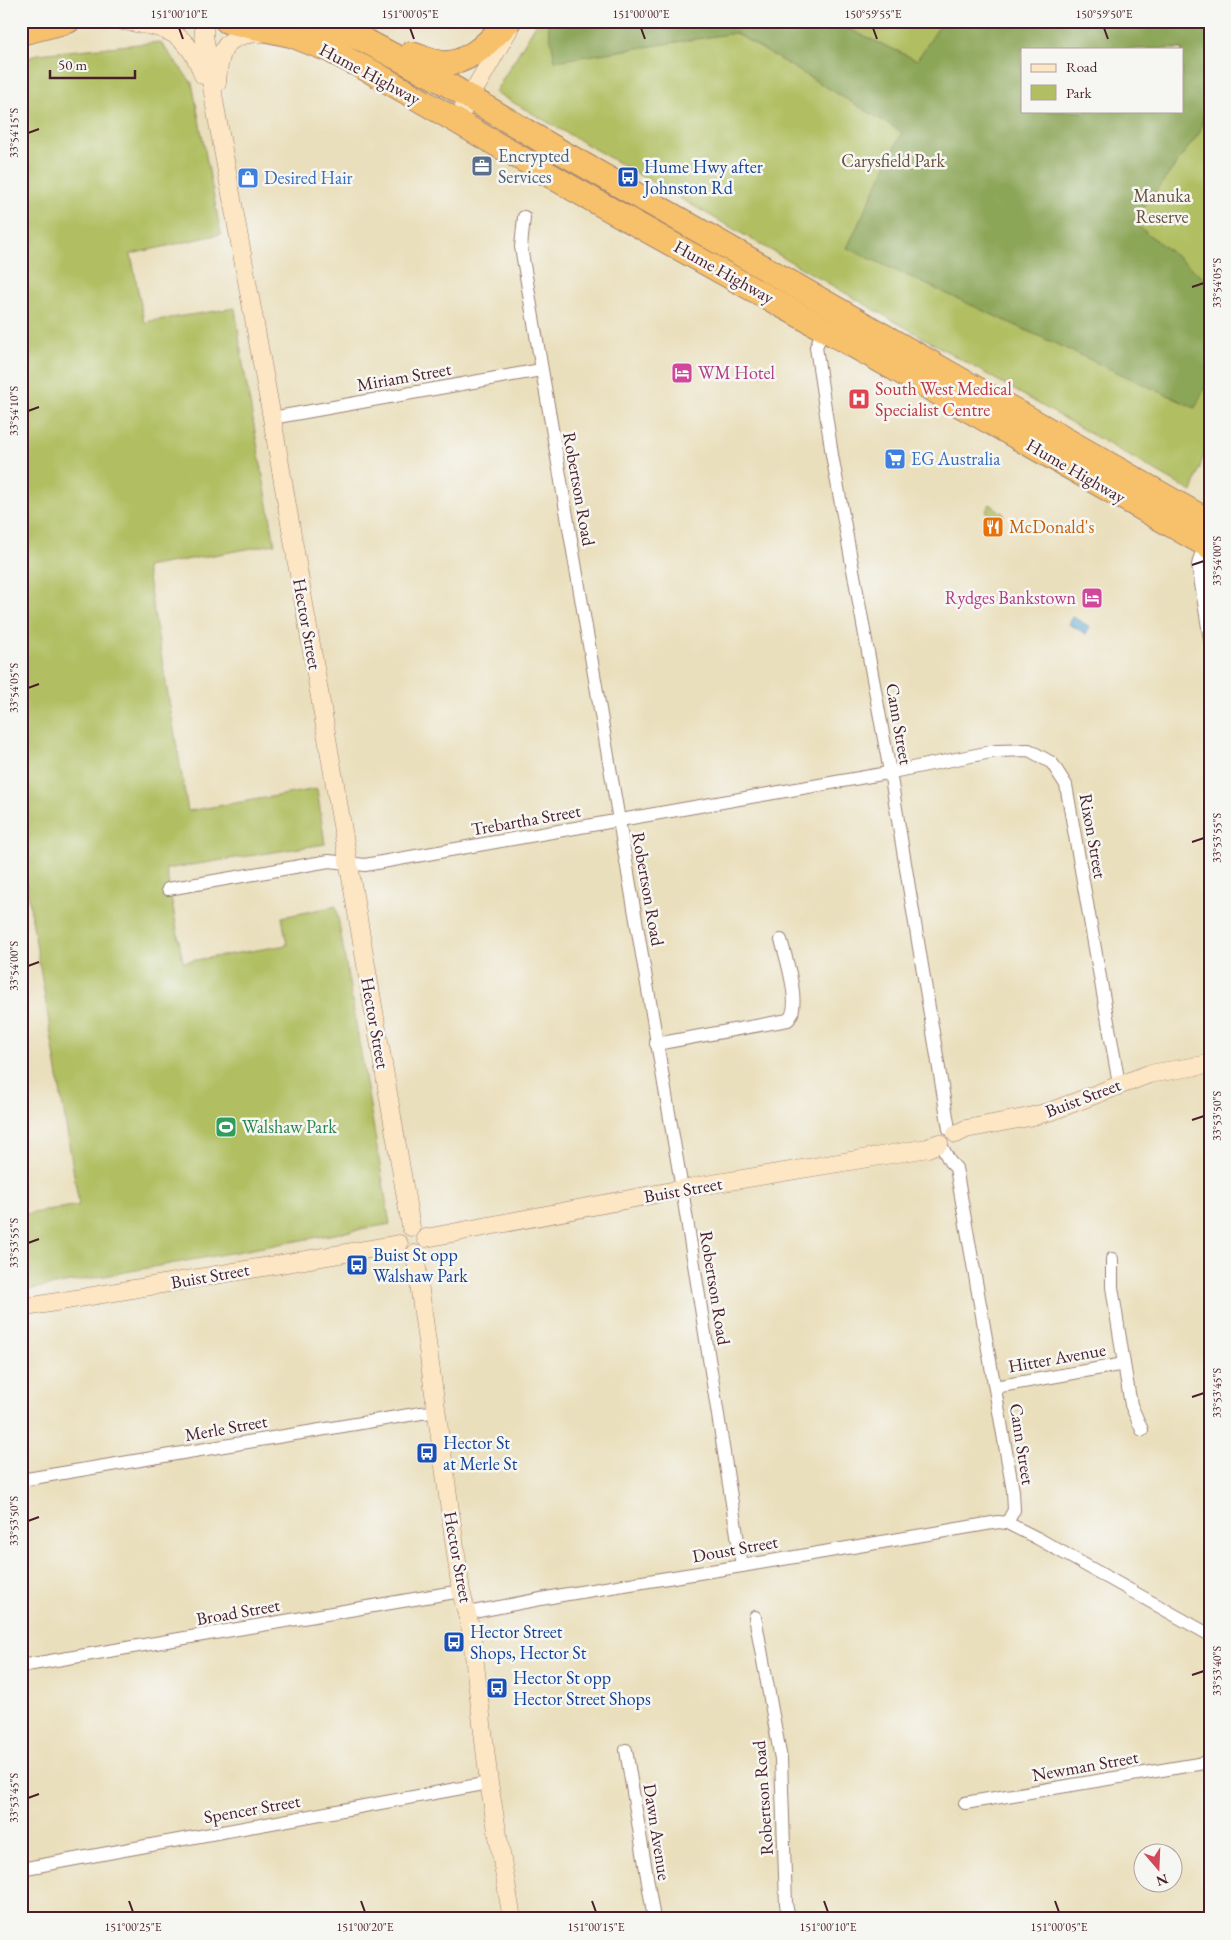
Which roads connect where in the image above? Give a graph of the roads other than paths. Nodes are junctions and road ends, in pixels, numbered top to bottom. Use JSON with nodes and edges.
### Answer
{"nodes":[{"id":1,"x":68,"y":21,"type":"edge"},
{"id":2,"x":122,"y":21,"type":"edge"},
{"id":3,"x":204,"y":21,"type":"edge"},
{"id":4,"x":227,"y":21,"type":"edge"},
{"id":5,"x":316,"y":21,"type":"edge"},
{"id":6,"x":509,"y":21,"type":"edge"},
{"id":7,"x":513,"y":21,"type":"edge"},
{"id":8,"x":21,"y":33,"type":"edge"},
{"id":9,"x":291,"y":35,"type":"junction"},
{"id":10,"x":364,"y":40,"type":"junction"},
{"id":11,"x":469,"y":98,"type":"junction"},
{"id":12,"x":215,"y":106,"type":"junction"},
{"id":13,"x":457,"y":120,"type":"junction"},
{"id":14,"x":524,"y":217,"type":"dead end"},
{"id":15,"x":824,"y":328,"type":"junction"},
{"id":16,"x":541,"y":370,"type":"junction"},
{"id":17,"x":272,"y":418,"type":"junction"},
{"id":18,"x":1208,"y":538,"type":"edge"},
{"id":19,"x":1210,"y":640,"type":"edge"},
{"id":20,"x":890,"y":772,"type":"junction"},
{"id":21,"x":619,"y":821,"type":"junction"},
{"id":22,"x":348,"y":864,"type":"junction"},
{"id":23,"x":168,"y":889,"type":"dead end"},
{"id":24,"x":781,"y":940,"type":"dead end"},
{"id":25,"x":656,"y":1044,"type":"junction"},
{"id":26,"x":1210,"y":1064,"type":"edge"},
{"id":27,"x":1119,"y":1084,"type":"junction"},
{"id":28,"x":946,"y":1138,"type":"junction"},
{"id":29,"x":682,"y":1190,"type":"junction"},
{"id":30,"x":411,"y":1227,"type":"junction"},
{"id":31,"x":426,"y":1238,"type":"junction"},
{"id":32,"x":399,"y":1244,"type":"junction"},
{"id":33,"x":415,"y":1254,"type":"junction"},
{"id":34,"x":1112,"y":1259,"type":"dead end"},
{"id":35,"x":21,"y":1308,"type":"edge"},
{"id":36,"x":1124,"y":1364,"type":"junction"},
{"id":37,"x":995,"y":1387,"type":"junction"},
{"id":38,"x":437,"y":1412,"type":"junction"},
{"id":39,"x":1142,"y":1430,"type":"dead end"},
{"id":40,"x":21,"y":1480,"type":"edge"},
{"id":41,"x":1007,"y":1523,"type":"junction"},
{"id":42,"x":742,"y":1566,"type":"junction"},
{"id":43,"x":461,"y":1591,"type":"junction"},
{"id":44,"x":468,"y":1613,"type":"junction"},
{"id":45,"x":756,"y":1617,"type":"dead end"},
{"id":46,"x":1210,"y":1635,"type":"edge"},
{"id":47,"x":21,"y":1666,"type":"edge"},
{"id":48,"x":626,"y":1750,"type":"dead end"},
{"id":49,"x":1210,"y":1762,"type":"edge"},
{"id":50,"x":489,"y":1783,"type":"junction"},
{"id":51,"x":966,"y":1803,"type":"dead end"},
{"id":52,"x":21,"y":1869,"type":"edge"},
{"id":53,"x":512,"y":1919,"type":"edge"},
{"id":54,"x":654,"y":1919,"type":"edge"},
{"id":55,"x":789,"y":1919,"type":"edge"}],
"edges":[{"from":1,"to":8,"type":"highway"},
{"from":2,"to":12,"type":"main road"},
{"from":3,"to":12,"type":"main road","name":"Hector Street"},
{"from":4,"to":9,"type":"highway","name":"Hume Highway"},
{"from":5,"to":10,"type":"highway","name":"Hume Highway"},
{"from":6,"to":10,"type":"highway"},
{"from":7,"to":11,"type":"main road"},
{"from":9,"to":12,"type":"main road"},
{"from":9,"to":13,"type":"highway","name":"Hume Highway"},
{"from":10,"to":11,"type":"highway","name":"Hume Highway"},
{"from":11,"to":13,"type":"main road"},
{"from":11,"to":18,"type":"highway","name":"Hume Highway"},
{"from":12,"to":17,"type":"main road","name":"Hector Street"},
{"from":13,"to":15,"type":"highway","name":"Hume Highway"},
{"from":14,"to":16,"type":"street","name":"Robertson Road"},
{"from":15,"to":18,"type":"highway","name":"Hume Highway"},
{"from":15,"to":20,"type":"street","name":"Cann Street"},
{"from":16,"to":17,"type":"street","name":"Miriam Street"},
{"from":16,"to":21,"type":"street","name":"Robertson Road"},
{"from":17,"to":22,"type":"main road","name":"Hector Street"},
{"from":18,"to":19,"type":"street"},
{"from":20,"to":21,"type":"street","name":"Trebartha Street"},
{"from":20,"to":27,"type":"street","name":"Rixon Street"},
{"from":20,"to":28,"type":"street","name":"Cann Street"},
{"from":21,"to":22,"type":"street","name":"Trebartha Street"},
{"from":21,"to":25,"type":"street","name":"Robertson Road"},
{"from":22,"to":23,"type":"street","name":"Trebartha Street"},
{"from":22,"to":30,"type":"main road","name":"Hector Street"},
{"from":24,"to":25,"type":"street"},
{"from":25,"to":29,"type":"street","name":"Robertson Road"},
{"from":26,"to":27,"type":"main road","name":"Buist Street"},
{"from":27,"to":28,"type":"main road","name":"Buist Street"},
{"from":28,"to":29,"type":"main road","name":"Buist Street"},
{"from":28,"to":37,"type":"street","name":"Cann Street"},
{"from":29,"to":31,"type":"main road","name":"Buist Street"},
{"from":29,"to":42,"type":"street","name":"Robertson Road"},
{"from":30,"to":31,"type":"main road"},
{"from":30,"to":32,"type":"main road"},
{"from":31,"to":33,"type":"main road"},
{"from":32,"to":33,"type":"main road"},
{"from":32,"to":35,"type":"main road","name":"Buist Street"},
{"from":33,"to":38,"type":"main road","name":"Hector Street"},
{"from":34,"to":36,"type":"street","name":"Hitter Avenue"},
{"from":36,"to":37,"type":"street","name":"Hitter Avenue"},
{"from":36,"to":39,"type":"street","name":"Hitter Avenue"},
{"from":37,"to":41,"type":"street","name":"Cann Street"},
{"from":38,"to":40,"type":"street","name":"Merle Street"},
{"from":38,"to":43,"type":"main road","name":"Hector Street"},
{"from":41,"to":42,"type":"street","name":"Doust Street"},
{"from":41,"to":46,"type":"street"},
{"from":42,"to":44,"type":"street","name":"Doust Street"},
{"from":43,"to":44,"type":"main road","name":"Hector Street"},
{"from":43,"to":47,"type":"street","name":"Broad Street"},
{"from":44,"to":50,"type":"main road","name":"Hector Street"},
{"from":45,"to":55,"type":"street","name":"Robertson Road"},
{"from":48,"to":54,"type":"street","name":"Dawn Avenue"},
{"from":49,"to":51,"type":"street","name":"Newman Street"},
{"from":50,"to":52,"type":"street","name":"Spencer Street"},
{"from":50,"to":53,"type":"main road","name":"Hector Street"}]}
